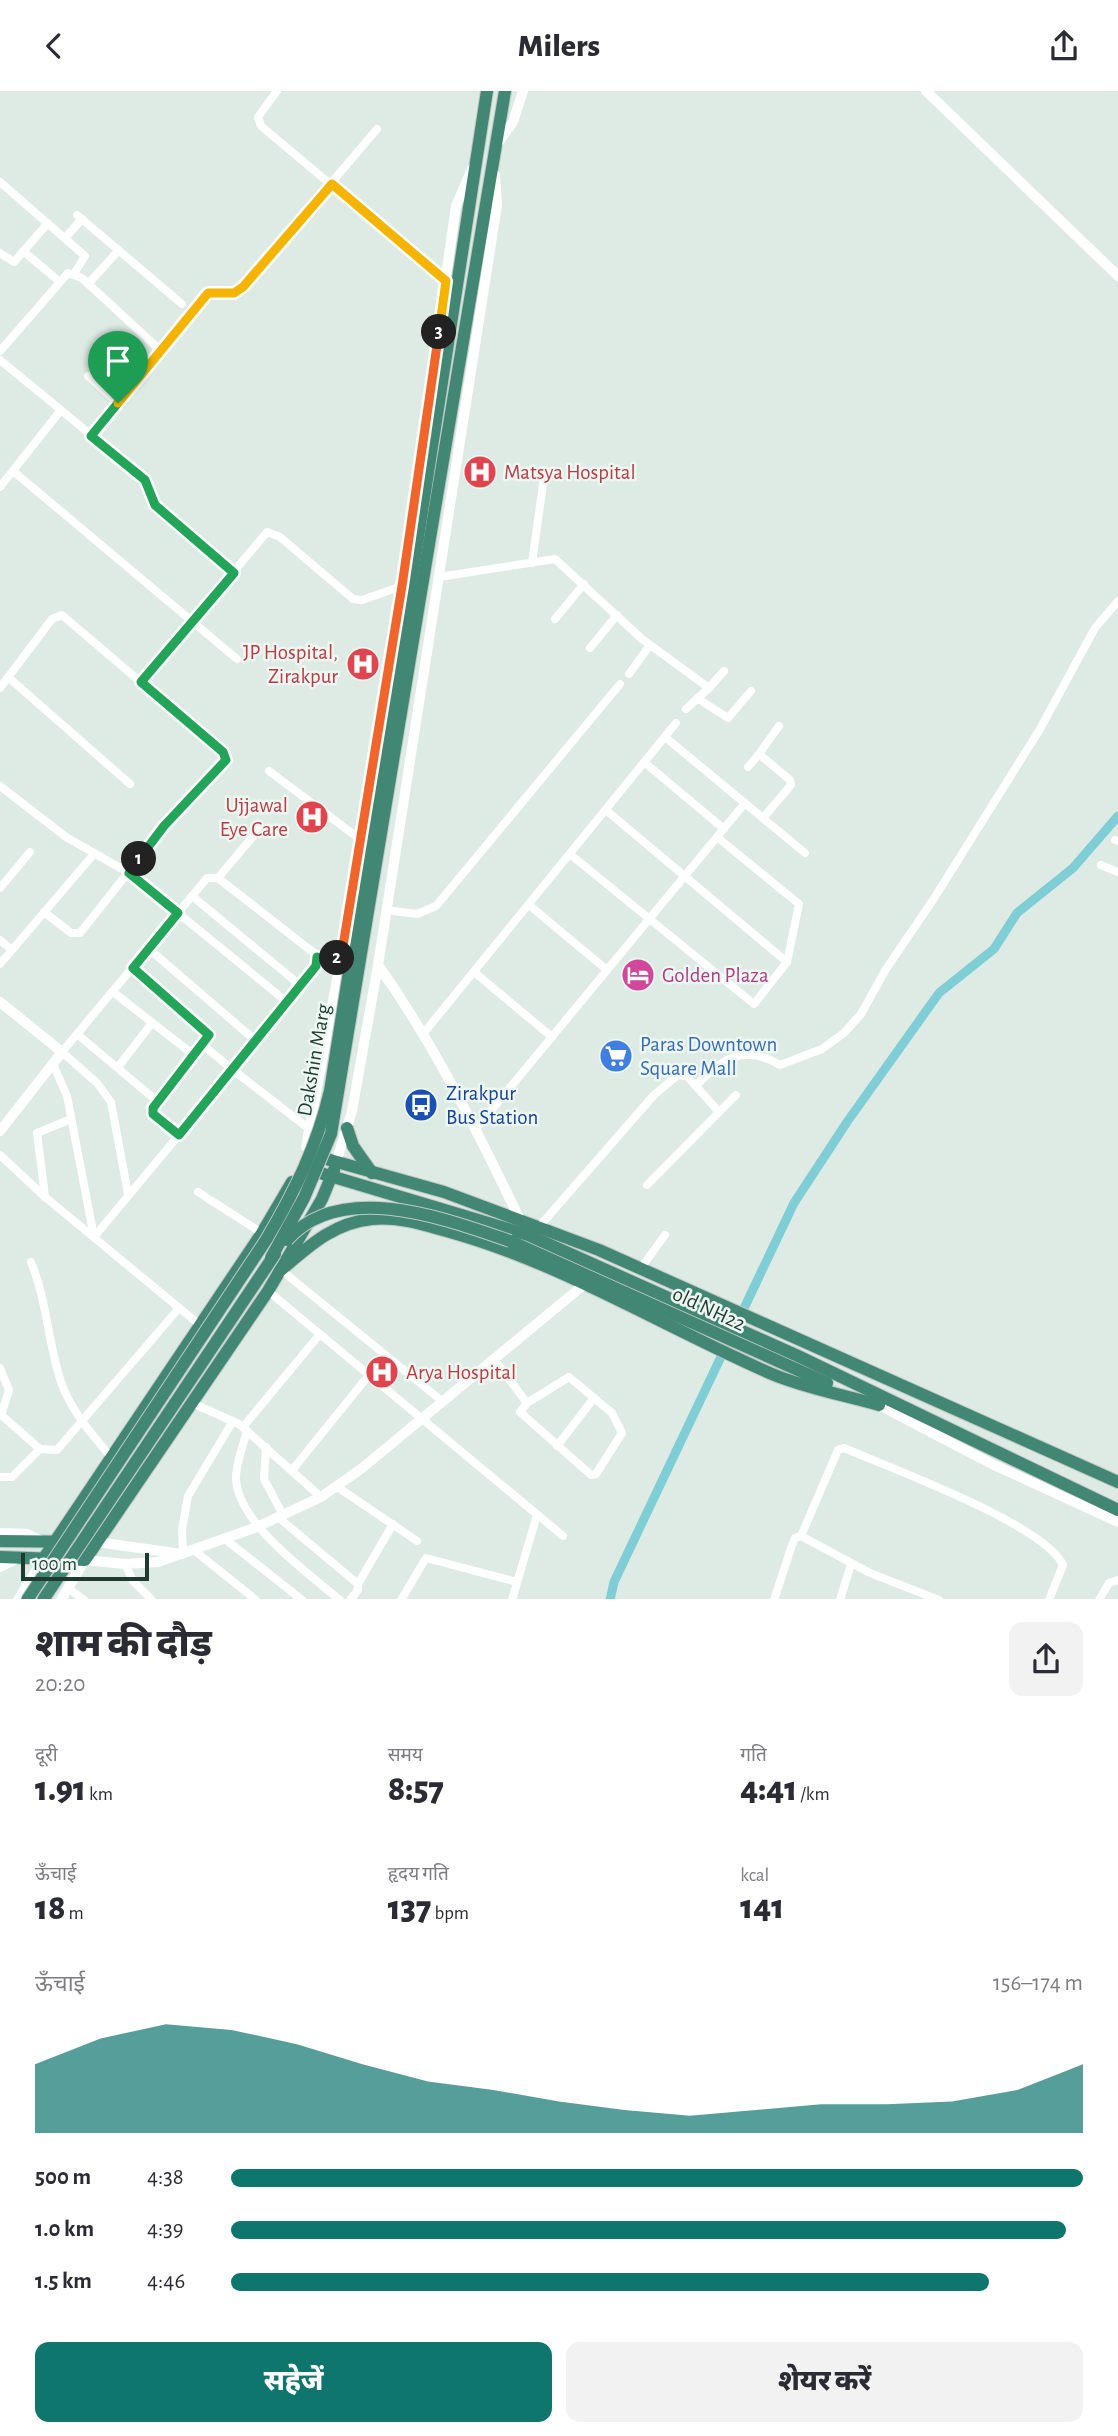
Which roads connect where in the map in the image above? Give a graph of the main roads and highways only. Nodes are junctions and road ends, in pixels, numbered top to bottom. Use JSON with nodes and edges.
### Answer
{"nodes":[{"id":1,"x":505,"y":91,"type":"edge"},
{"id":2,"x":484,"y":95,"type":"edge"},
{"id":3,"x":423,"y":544,"type":"junction"},
{"id":4,"x":347,"y":1128,"type":"road end"},
{"id":5,"x":300,"y":1167,"type":"junction"},
{"id":6,"x":334,"y":1169,"type":"junction"},
{"id":7,"x":372,"y":1173,"type":"junction"},
{"id":8,"x":271,"y":1258,"type":"junction"},
{"id":9,"x":281,"y":1270,"type":"junction"},
{"id":10,"x":775,"y":1369,"type":"junction"},
{"id":11,"x":893,"y":1402,"type":"junction"},
{"id":12,"x":1118,"y":1482,"type":"edge"},
{"id":13,"x":1118,"y":1510,"type":"edge"},
{"id":14,"x":0,"y":1541,"type":"edge"},
{"id":15,"x":50,"y":1541,"type":"junction"},
{"id":16,"x":97,"y":1542,"type":"junction"},
{"id":17,"x":0,"y":1557,"type":"edge"},
{"id":18,"x":44,"y":1558,"type":"junction"},
{"id":19,"x":27,"y":1599,"type":"edge"},
{"id":20,"x":43,"y":1599,"type":"edge"}],
"edges":[{"from":1,"to":3,"type":"highway","name":"Dakshin Marg"},
{"from":2,"to":3,"type":"highway","name":"Dakshin Marg"},
{"from":3,"to":8,"type":"highway","name":"Dakshin Marg","bridge":true},
{"from":3,"to":19,"type":"highway","name":"Dakshin Marg","bridge":true},
{"from":4,"to":7,"type":"highway"},
{"from":5,"to":6,"type":"highway"},
{"from":5,"to":6,"type":"highway"},
{"from":5,"to":15,"type":"highway"},
{"from":6,"to":7,"type":"highway"},
{"from":6,"to":9,"type":"highway","name":"Dakshin Marg"},
{"from":6,"to":11,"type":"highway"},
{"from":7,"to":12,"type":"highway"},
{"from":8,"to":10,"type":"highway","name":"old NH22","bridge":true},
{"from":8,"to":20,"type":"highway","bridge":true},
{"from":9,"to":10,"type":"highway"},
{"from":9,"to":16,"type":"highway","name":"Dakshin Marg"},
{"from":10,"to":11,"type":"highway"},
{"from":11,"to":13,"type":"highway"},
{"from":14,"to":15,"type":"highway"},
{"from":15,"to":16,"type":"highway"},
{"from":15,"to":18,"type":"highway"},
{"from":16,"to":18,"type":"highway","name":"Dakshin Marg"},
{"from":17,"to":18,"type":"highway"}]}
